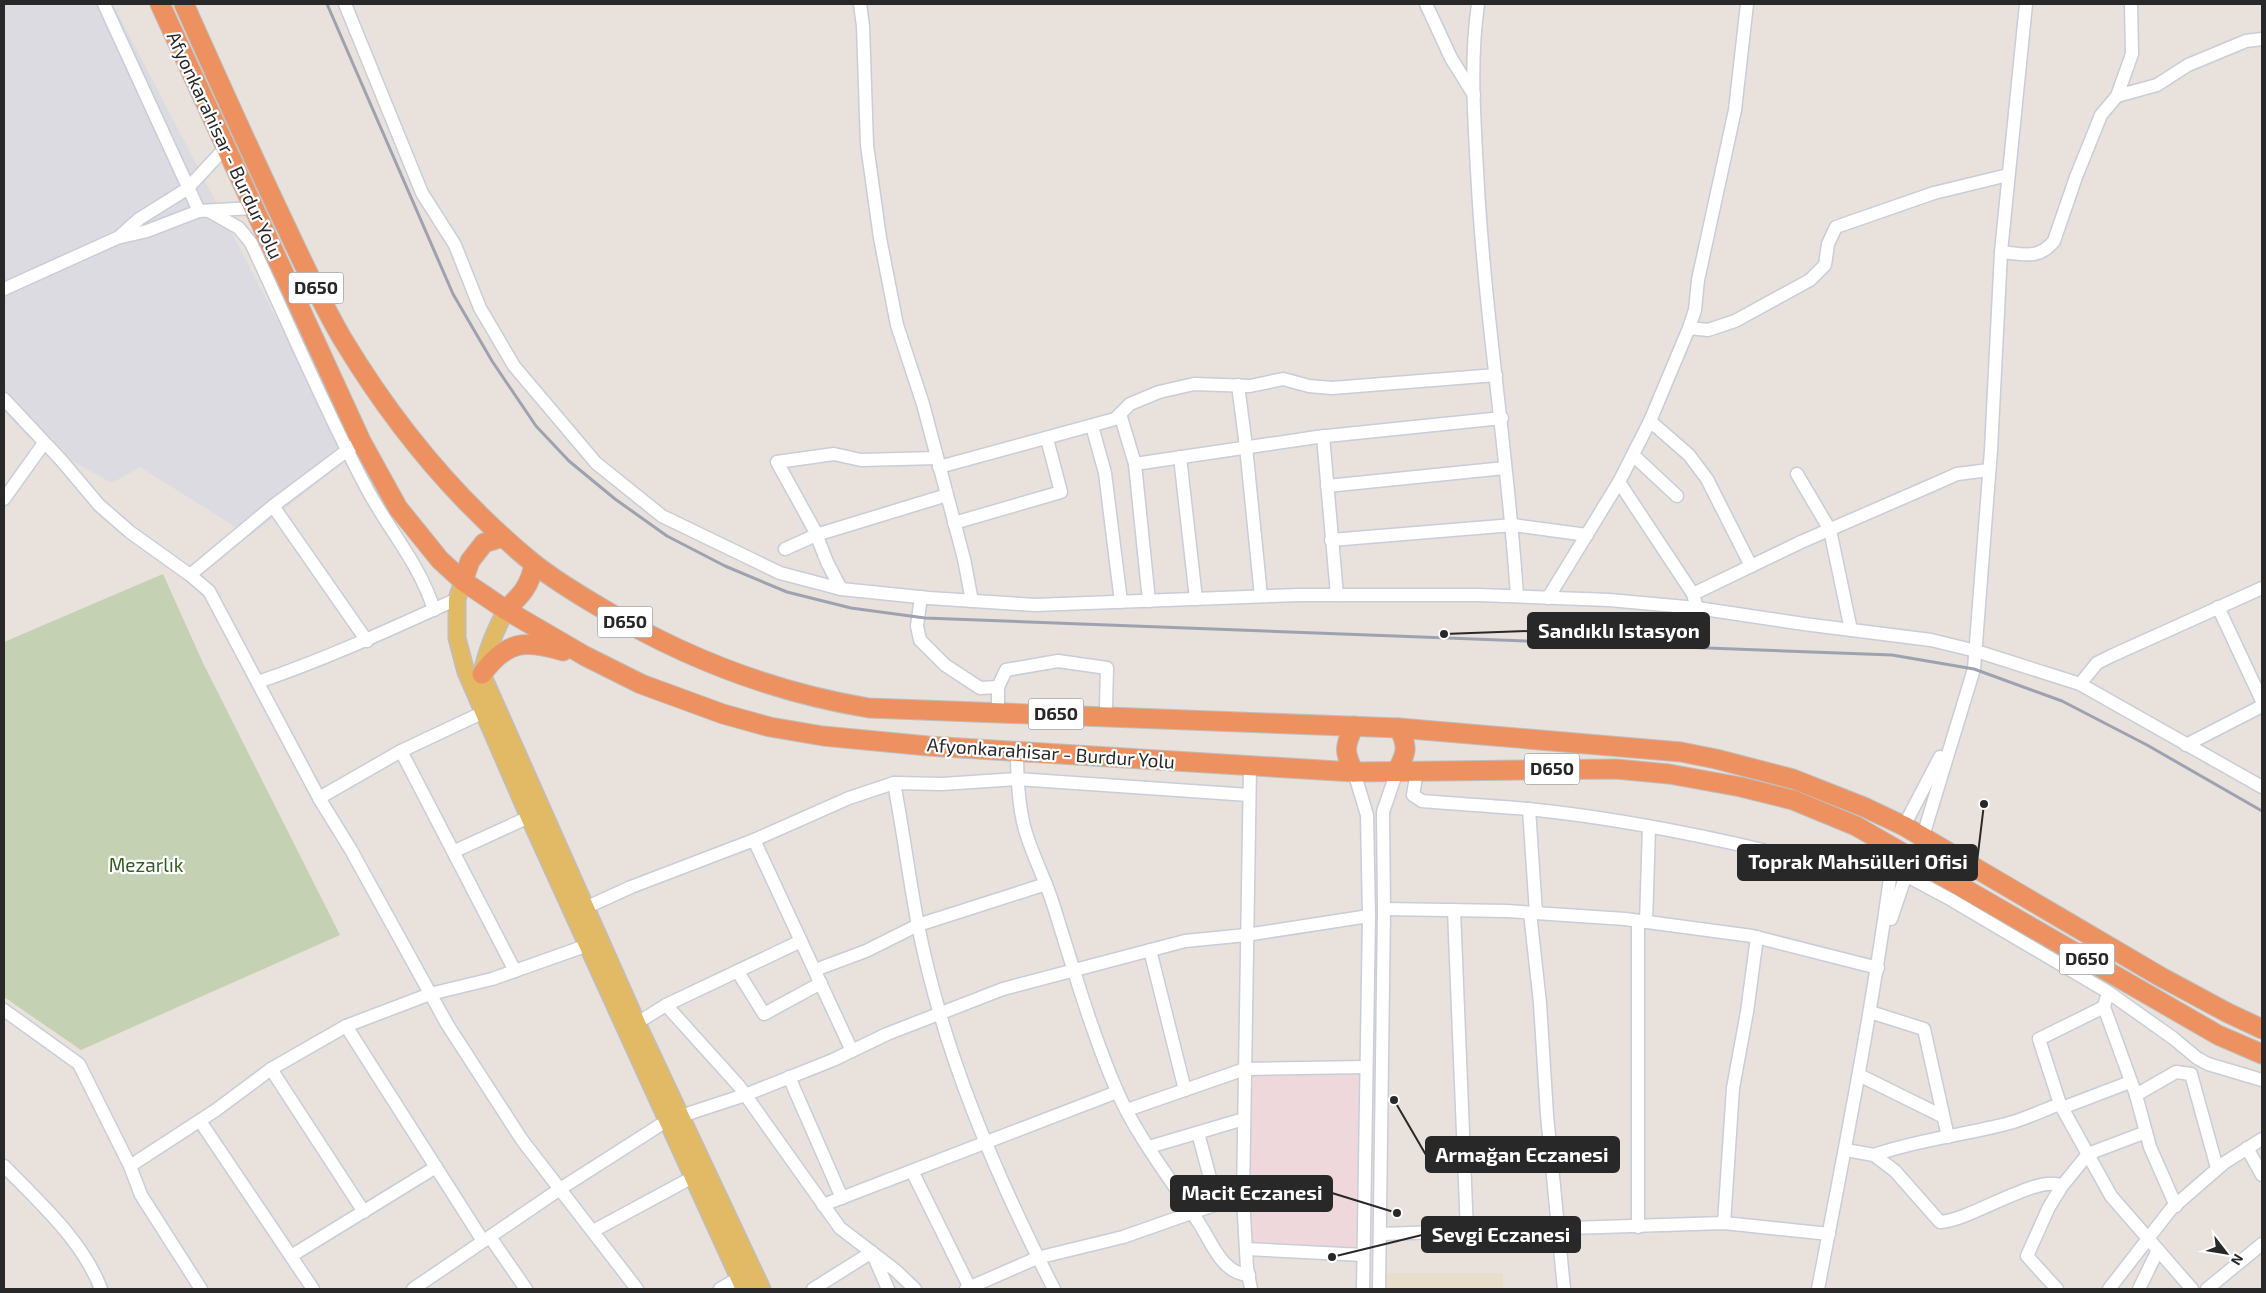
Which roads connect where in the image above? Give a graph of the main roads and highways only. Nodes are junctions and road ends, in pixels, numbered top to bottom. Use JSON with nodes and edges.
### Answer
{"nodes":[{"id":1,"x":160,"y":4,"type":"edge"},
{"id":2,"x":184,"y":4,"type":"edge"},
{"id":3,"x":503,"y":537,"type":"junction"},
{"id":4,"x":534,"y":564,"type":"junction"},
{"id":5,"x":463,"y":581,"type":"junction"},
{"id":6,"x":506,"y":610,"type":"junction"},
{"id":7,"x":585,"y":656,"type":"junction"},
{"id":8,"x":482,"y":674,"type":"junction"},
{"id":9,"x":1354,"y":726,"type":"junction"},
{"id":10,"x":1399,"y":728,"type":"junction"},
{"id":11,"x":1397,"y":771,"type":"junction"},
{"id":12,"x":1354,"y":772,"type":"junction"},
{"id":13,"x":1904,"y":826,"type":"junction"},
{"id":14,"x":1923,"y":836,"type":"junction"},
{"id":15,"x":1894,"y":848,"type":"junction"},
{"id":16,"x":1910,"y":867,"type":"junction"},
{"id":17,"x":2262,"y":1029,"type":"edge"},
{"id":18,"x":2262,"y":1054,"type":"edge"},
{"id":19,"x":674,"y":1118,"type":"junction"},
{"id":20,"x":742,"y":1284,"type":"edge"},
{"id":21,"x":762,"y":1289,"type":"edge"}],
"edges":[{"from":1,"to":5,"type":"highway","name":"Afyonkarahisar - Burdur Yolu","number":"D650"},
{"from":2,"to":3,"type":"highway","name":"Afyonkarahisar - Burdur Yolu","number":"D650"},
{"from":3,"to":4,"type":"highway","name":"Afyonkarahisar - Burdur Yolu","number":"D650"},
{"from":3,"to":5,"type":"highway"},
{"from":4,"to":6,"type":"highway"},
{"from":4,"to":9,"type":"highway","name":"Afyonkarahisar - Burdur Yolu","number":"D650"},
{"from":5,"to":6,"type":"highway","name":"Afyonkarahisar - Burdur Yolu","number":"D650"},
{"from":5,"to":19,"type":"main road"},
{"from":6,"to":7,"type":"highway","name":"Afyonkarahisar - Burdur Yolu","number":"D650"},
{"from":6,"to":8,"type":"main road"},
{"from":7,"to":8,"type":"highway"},
{"from":7,"to":12,"type":"highway","name":"Afyonkarahisar - Burdur Yolu","number":"D650"},
{"from":8,"to":19,"type":"main road"},
{"from":9,"to":10,"type":"highway","name":"Afyonkarahisar - Burdur Yolu","number":"D650"},
{"from":9,"to":12,"type":"highway"},
{"from":10,"to":11,"type":"highway"},
{"from":10,"to":13,"type":"highway","name":"Afyonkarahisar - Burdur Yolu","number":"D650"},
{"from":11,"to":12,"type":"highway","name":"Afyonkarahisar - Burdur Yolu","number":"D650"},
{"from":11,"to":15,"type":"highway","name":"Afyonkarahisar - Burdur Yolu","number":"D650"},
{"from":13,"to":14,"type":"highway","name":"Afyonkarahisar - Burdur Yolu","number":"D650"},
{"from":13,"to":15,"type":"highway"},
{"from":14,"to":16,"type":"highway"},
{"from":14,"to":17,"type":"highway","name":"Afyonkarahisar - Burdur Yolu","number":"D650"},
{"from":15,"to":16,"type":"highway","name":"Afyonkarahisar - Burdur Yolu","number":"D650"},
{"from":16,"to":18,"type":"highway","name":"Afyonkarahisar - Burdur Yolu","number":"D650"},
{"from":19,"to":20,"type":"main road"},
{"from":19,"to":21,"type":"main road"}]}
